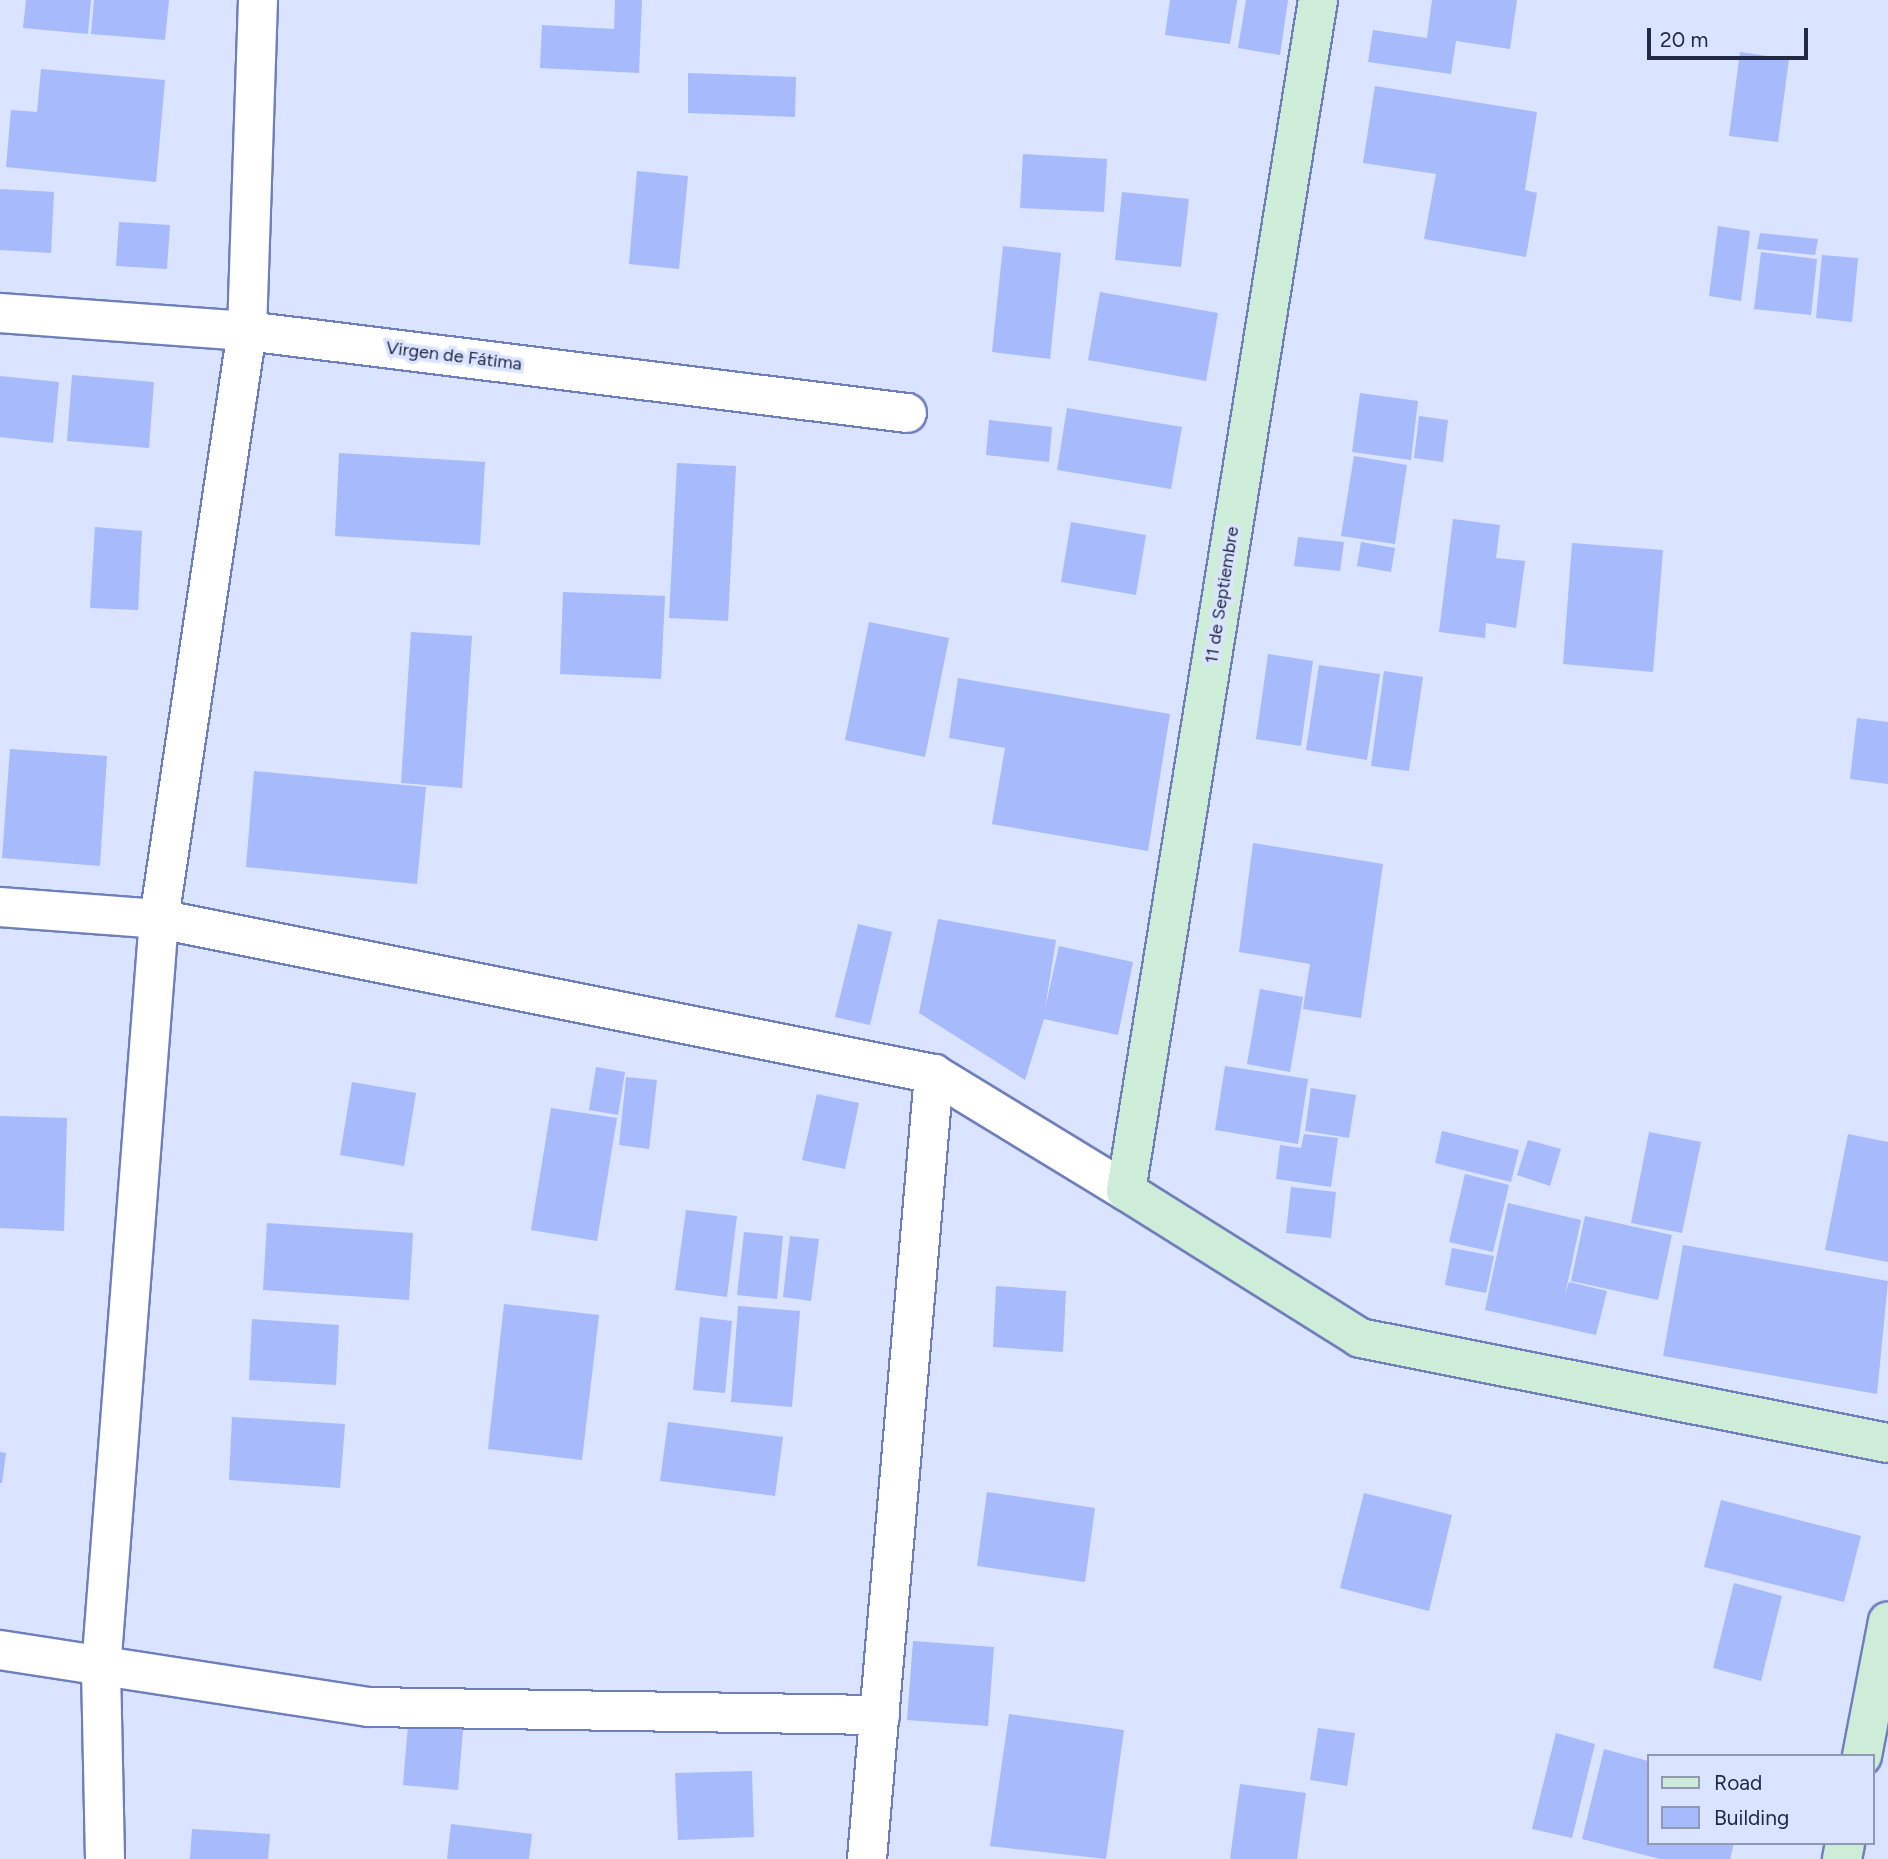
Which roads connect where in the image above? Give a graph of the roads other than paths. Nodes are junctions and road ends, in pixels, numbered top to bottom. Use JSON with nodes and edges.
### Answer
{"nodes":[{"id":1,"x":258,"y":0,"type":"edge"},
{"id":2,"x":1318,"y":0,"type":"edge"},
{"id":3,"x":0,"y":313,"type":"edge"},
{"id":4,"x":247,"y":331,"type":"junction"},
{"id":5,"x":907,"y":413,"type":"dead end"},
{"id":6,"x":0,"y":907,"type":"edge"},
{"id":7,"x":159,"y":919,"type":"junction"},
{"id":8,"x":934,"y":1074,"type":"junction"},
{"id":9,"x":1126,"y":1191,"type":"junction"},
{"id":10,"x":1888,"y":1443,"type":"edge"},
{"id":11,"x":1888,"y":1621,"type":"edge"},
{"id":12,"x":0,"y":1650,"type":"edge"},
{"id":13,"x":101,"y":1669,"type":"junction"},
{"id":14,"x":880,"y":1715,"type":"junction"},
{"id":15,"x":1862,"y":1754,"type":"edge"},
{"id":16,"x":105,"y":1859,"type":"edge"},
{"id":17,"x":867,"y":1859,"type":"edge"}],
"edges":[{"from":1,"to":4,"type":"street"},
{"from":2,"to":9,"type":"main road","name":"11 de Septiembre"},
{"from":3,"to":4,"type":"street","name":"Virgen de Fátima"},
{"from":4,"to":5,"type":"street","name":"Virgen de Fátima"},
{"from":4,"to":7,"type":"street"},
{"from":6,"to":7,"type":"street"},
{"from":7,"to":8,"type":"street"},
{"from":7,"to":13,"type":"street"},
{"from":8,"to":9,"type":"street"},
{"from":8,"to":14,"type":"street"},
{"from":9,"to":10,"type":"main road"},
{"from":11,"to":15,"type":"main road"},
{"from":12,"to":13,"type":"street"},
{"from":13,"to":14,"type":"street"},
{"from":13,"to":16,"type":"street"},
{"from":14,"to":17,"type":"street"}]}
